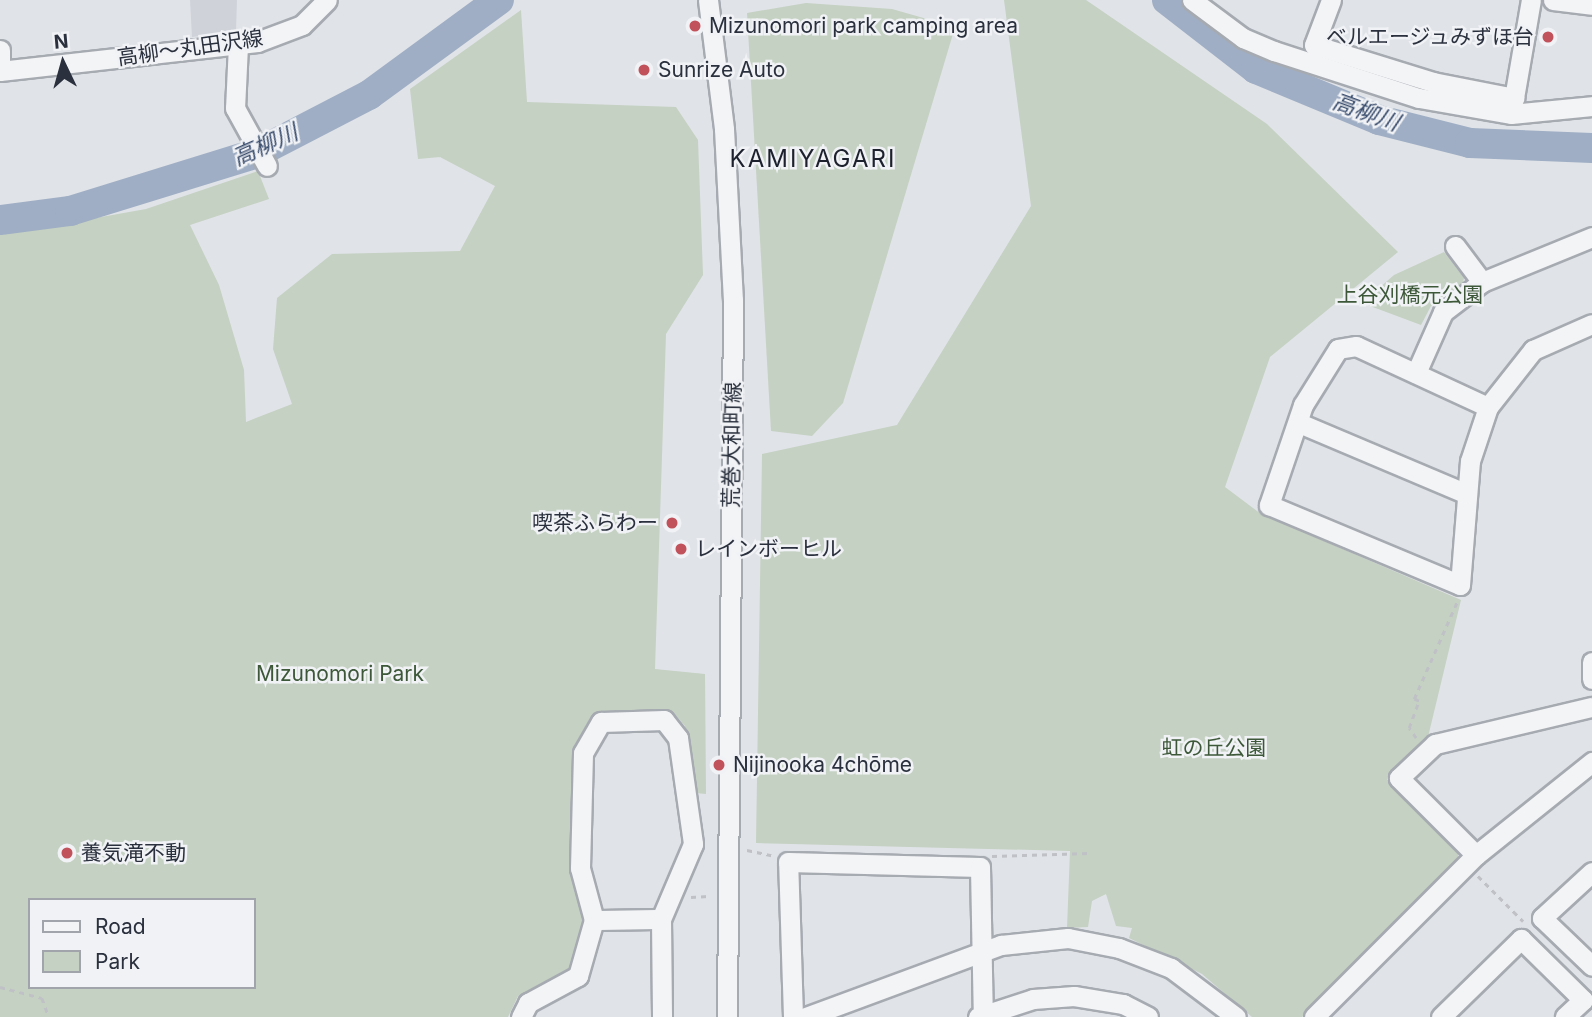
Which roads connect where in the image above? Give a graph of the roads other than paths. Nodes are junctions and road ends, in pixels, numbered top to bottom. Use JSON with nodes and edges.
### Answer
{"nodes":[{"id":1,"x":327,"y":0,"type":"edge"},
{"id":2,"x":708,"y":0,"type":"edge"},
{"id":3,"x":1192,"y":0,"type":"edge"},
{"id":4,"x":1331,"y":0,"type":"edge"},
{"id":5,"x":1531,"y":0,"type":"edge"},
{"id":6,"x":1553,"y":0,"type":"edge"},
{"id":7,"x":1591,"y":3,"type":"edge"},
{"id":8,"x":238,"y":45,"type":"junction"},
{"id":9,"x":0,"y":50,"type":"edge"},
{"id":10,"x":0,"y":71,"type":"edge"},
{"id":11,"x":1592,"y":106,"type":"edge"},
{"id":12,"x":267,"y":166,"type":"dead end"},
{"id":13,"x":1592,"y":237,"type":"edge"},
{"id":14,"x":1455,"y":246,"type":"dead end"},
{"id":15,"x":1482,"y":282,"type":"junction"},
{"id":16,"x":1592,"y":324,"type":"edge"},
{"id":17,"x":1416,"y":373,"type":"junction"},
{"id":18,"x":1489,"y":407,"type":"junction"},
{"id":19,"x":1299,"y":423,"type":"junction"},
{"id":20,"x":1465,"y":493,"type":"junction"},
{"id":21,"x":1592,"y":662,"type":"edge"},
{"id":22,"x":1592,"y":679,"type":"edge"},
{"id":23,"x":1592,"y":707,"type":"edge"},
{"id":24,"x":1592,"y":762,"type":"edge"},
{"id":25,"x":1476,"y":855,"type":"junction"},
{"id":26,"x":1592,"y":872,"type":"edge"},
{"id":27,"x":661,"y":919,"type":"junction"},
{"id":28,"x":594,"y":920,"type":"junction"},
{"id":29,"x":981,"y":955,"type":"junction"},
{"id":30,"x":1592,"y":966,"type":"edge"},
{"id":31,"x":1228,"y":1015,"type":"edge"},
{"id":32,"x":981,"y":1016,"type":"edge"},
{"id":33,"x":521,"y":1017,"type":"edge"},
{"id":34,"x":662,"y":1017,"type":"edge"},
{"id":35,"x":726,"y":1017,"type":"edge"},
{"id":36,"x":793,"y":1017,"type":"edge"},
{"id":37,"x":806,"y":1017,"type":"edge"},
{"id":38,"x":1147,"y":1017,"type":"edge"},
{"id":39,"x":1314,"y":1017,"type":"edge"},
{"id":40,"x":1441,"y":1017,"type":"edge"},
{"id":41,"x":1565,"y":1017,"type":"edge"}],
"edges":[{"from":1,"to":8,"type":"street","name":"高柳～丸田沢線"},
{"from":2,"to":35,"type":"street","name":"荒巻大和町線"},
{"from":3,"to":11,"type":"street"},
{"from":4,"to":5,"type":"street"},
{"from":6,"to":7,"type":"street"},
{"from":8,"to":10,"type":"street","name":"高柳～丸田沢線"},
{"from":8,"to":12,"type":"street"},
{"from":9,"to":10,"type":"street"},
{"from":13,"to":15,"type":"street"},
{"from":14,"to":15,"type":"street"},
{"from":15,"to":17,"type":"street"},
{"from":16,"to":18,"type":"street"},
{"from":17,"to":18,"type":"street"},
{"from":17,"to":19,"type":"street"},
{"from":18,"to":20,"type":"street"},
{"from":19,"to":20,"type":"street"},
{"from":19,"to":20,"type":"street"},
{"from":21,"to":22,"type":"street"},
{"from":23,"to":25,"type":"street"},
{"from":24,"to":25,"type":"street"},
{"from":25,"to":39,"type":"street"},
{"from":26,"to":30,"type":"street"},
{"from":27,"to":28,"type":"street"},
{"from":27,"to":28,"type":"street"},
{"from":27,"to":34,"type":"street"},
{"from":28,"to":33,"type":"street"},
{"from":29,"to":31,"type":"street"},
{"from":29,"to":32,"type":"street"},
{"from":29,"to":36,"type":"street"},
{"from":29,"to":37,"type":"street"},
{"from":32,"to":38,"type":"street"},
{"from":40,"to":41,"type":"street"}]}
